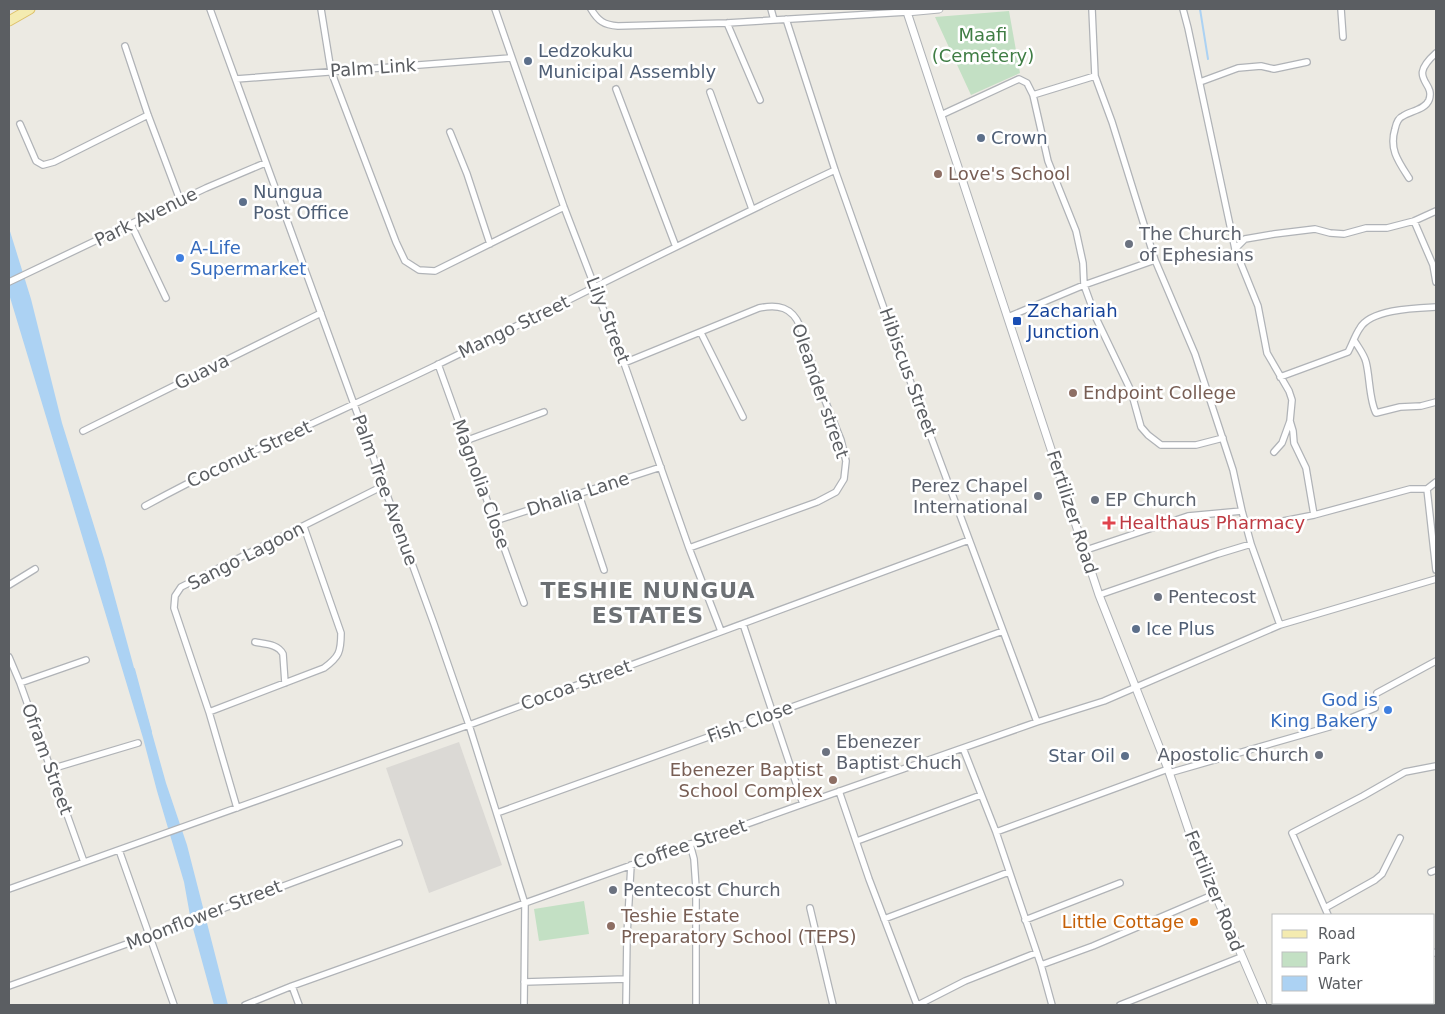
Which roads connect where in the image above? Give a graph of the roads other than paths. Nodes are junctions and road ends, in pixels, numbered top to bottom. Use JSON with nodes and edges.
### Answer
{"nodes":[{"id":1,"x":30,"y":9,"type":"edge"},
{"id":2,"x":210,"y":9,"type":"edge"},
{"id":3,"x":321,"y":9,"type":"edge"},
{"id":4,"x":495,"y":9,"type":"edge"},
{"id":5,"x":591,"y":9,"type":"edge"},
{"id":6,"x":771,"y":9,"type":"edge"},
{"id":7,"x":939,"y":9,"type":"edge"},
{"id":8,"x":1092,"y":9,"type":"edge"},
{"id":9,"x":1182,"y":9,"type":"edge"},
{"id":10,"x":1341,"y":9,"type":"edge"},
{"id":11,"x":907,"y":10,"type":"edge"},
{"id":12,"x":786,"y":19,"type":"junction"},
{"id":13,"x":9,"y":20,"type":"edge"},
{"id":14,"x":774,"y":20,"type":"junction"},
{"id":15,"x":727,"y":23,"type":"junction"},
{"id":16,"x":1342,"y":37,"type":"dead end"},
{"id":17,"x":125,"y":46,"type":"dead end"},
{"id":18,"x":1436,"y":53,"type":"edge"},
{"id":19,"x":511,"y":58,"type":"junction"},
{"id":20,"x":1307,"y":62,"type":"dead end"},
{"id":21,"x":331,"y":71,"type":"junction"},
{"id":22,"x":1095,"y":76,"type":"junction"},
{"id":23,"x":236,"y":79,"type":"junction"},
{"id":24,"x":1200,"y":82,"type":"junction"},
{"id":25,"x":616,"y":89,"type":"dead end"},
{"id":26,"x":710,"y":92,"type":"dead end"},
{"id":27,"x":1033,"y":95,"type":"junction"},
{"id":28,"x":760,"y":100,"type":"dead end"},
{"id":29,"x":148,"y":115,"type":"junction"},
{"id":30,"x":941,"y":115,"type":"junction"},
{"id":31,"x":20,"y":124,"type":"dead end"},
{"id":32,"x":450,"y":132,"type":"dead end"},
{"id":33,"x":265,"y":163,"type":"junction"},
{"id":34,"x":835,"y":170,"type":"junction"},
{"id":35,"x":1409,"y":178,"type":"dead end"},
{"id":36,"x":180,"y":200,"type":"junction"},
{"id":37,"x":564,"y":207,"type":"junction"},
{"id":38,"x":752,"y":209,"type":"junction"},
{"id":39,"x":1436,"y":211,"type":"edge"},
{"id":40,"x":1414,"y":221,"type":"junction"},
{"id":41,"x":131,"y":224,"type":"junction"},
{"id":42,"x":490,"y":244,"type":"junction"},
{"id":43,"x":676,"y":247,"type":"junction"},
{"id":44,"x":1235,"y":249,"type":"junction"},
{"id":45,"x":1155,"y":260,"type":"junction"},
{"id":46,"x":9,"y":282,"type":"edge"},
{"id":47,"x":1436,"y":282,"type":"edge"},
{"id":48,"x":1084,"y":285,"type":"junction"},
{"id":49,"x":596,"y":286,"type":"junction"},
{"id":50,"x":166,"y":298,"type":"dead end"},
{"id":51,"x":1436,"y":307,"type":"edge"},
{"id":52,"x":321,"y":313,"type":"junction"},
{"id":53,"x":1008,"y":317,"type":"junction"},
{"id":54,"x":701,"y":333,"type":"junction"},
{"id":55,"x":1354,"y":340,"type":"junction"},
{"id":56,"x":624,"y":363,"type":"junction"},
{"id":57,"x":438,"y":364,"type":"junction"},
{"id":58,"x":1280,"y":377,"type":"junction"},
{"id":59,"x":1436,"y":402,"type":"edge"},
{"id":60,"x":354,"y":404,"type":"junction"},
{"id":61,"x":544,"y":412,"type":"dead end"},
{"id":62,"x":743,"y":417,"type":"dead end"},
{"id":63,"x":1290,"y":421,"type":"junction"},
{"id":64,"x":83,"y":431,"type":"dead end"},
{"id":65,"x":1223,"y":438,"type":"junction"},
{"id":66,"x":465,"y":441,"type":"junction"},
{"id":67,"x":1274,"y":452,"type":"dead end"},
{"id":68,"x":661,"y":467,"type":"junction"},
{"id":69,"x":1436,"y":482,"type":"edge"},
{"id":70,"x":383,"y":486,"type":"junction"},
{"id":71,"x":1427,"y":489,"type":"junction"},
{"id":72,"x":579,"y":495,"type":"junction"},
{"id":73,"x":145,"y":506,"type":"dead end"},
{"id":74,"x":1242,"y":512,"type":"junction"},
{"id":75,"x":1314,"y":515,"type":"junction"},
{"id":76,"x":495,"y":521,"type":"junction"},
{"id":77,"x":304,"y":526,"type":"junction"},
{"id":78,"x":1248,"y":528,"type":"junction"},
{"id":79,"x":969,"y":540,"type":"junction"},
{"id":80,"x":1251,"y":544,"type":"junction"},
{"id":81,"x":690,"y":548,"type":"junction"},
{"id":82,"x":1083,"y":551,"type":"junction"},
{"id":83,"x":35,"y":569,"type":"dead end"},
{"id":84,"x":604,"y":570,"type":"dead end"},
{"id":85,"x":1436,"y":570,"type":"edge"},
{"id":86,"x":1436,"y":579,"type":"edge"},
{"id":87,"x":9,"y":585,"type":"edge"},
{"id":88,"x":1099,"y":595,"type":"junction"},
{"id":89,"x":524,"y":603,"type":"dead end"},
{"id":90,"x":743,"y":624,"type":"junction"},
{"id":91,"x":1280,"y":625,"type":"junction"},
{"id":92,"x":721,"y":632,"type":"junction"},
{"id":93,"x":1003,"y":632,"type":"junction"},
{"id":94,"x":255,"y":642,"type":"dead end"},
{"id":95,"x":9,"y":657,"type":"edge"},
{"id":96,"x":86,"y":660,"type":"dead end"},
{"id":97,"x":1436,"y":661,"type":"edge"},
{"id":98,"x":20,"y":683,"type":"junction"},
{"id":99,"x":284,"y":683,"type":"junction"},
{"id":100,"x":1137,"y":688,"type":"junction"},
{"id":101,"x":1377,"y":693,"type":"dead end"},
{"id":102,"x":1375,"y":708,"type":"dead end"},
{"id":103,"x":209,"y":712,"type":"junction"},
{"id":104,"x":772,"y":714,"type":"junction"},
{"id":105,"x":1037,"y":722,"type":"junction"},
{"id":106,"x":469,"y":725,"type":"junction"},
{"id":107,"x":138,"y":742,"type":"dead end"},
{"id":108,"x":963,"y":748,"type":"junction"},
{"id":109,"x":1436,"y":766,"type":"edge"},
{"id":110,"x":51,"y":768,"type":"junction"},
{"id":111,"x":1168,"y":771,"type":"junction"},
{"id":112,"x":839,"y":791,"type":"junction"},
{"id":113,"x":980,"y":795,"type":"junction"},
{"id":114,"x":804,"y":804,"type":"junction"},
{"id":115,"x":237,"y":808,"type":"junction"},
{"id":116,"x":497,"y":813,"type":"junction"},
{"id":117,"x":996,"y":832,"type":"junction"},
{"id":118,"x":1400,"y":838,"type":"dead end"},
{"id":119,"x":857,"y":841,"type":"junction"},
{"id":120,"x":399,"y":843,"type":"dead end"},
{"id":121,"x":690,"y":844,"type":"junction"},
{"id":122,"x":119,"y":850,"type":"junction"},
{"id":123,"x":84,"y":862,"type":"junction"},
{"id":124,"x":631,"y":865,"type":"junction"},
{"id":125,"x":1009,"y":872,"type":"junction"},
{"id":126,"x":1120,"y":883,"type":"dead end"},
{"id":127,"x":9,"y":889,"type":"edge"},
{"id":128,"x":1215,"y":894,"type":"junction"},
{"id":129,"x":525,"y":904,"type":"junction"},
{"id":130,"x":810,"y":908,"type":"dead end"},
{"id":131,"x":1325,"y":908,"type":"junction"},
{"id":132,"x":1328,"y":914,"type":"edge"},
{"id":133,"x":884,"y":919,"type":"junction"},
{"id":134,"x":1026,"y":920,"type":"junction"},
{"id":135,"x":627,"y":935,"type":"junction"},
{"id":136,"x":149,"y":936,"type":"junction"},
{"id":137,"x":697,"y":938,"type":"junction"},
{"id":138,"x":1036,"y":953,"type":"junction"},
{"id":139,"x":1241,"y":957,"type":"junction"},
{"id":140,"x":1041,"y":965,"type":"junction"},
{"id":141,"x":626,"y":979,"type":"junction"},
{"id":142,"x":524,"y":982,"type":"junction"},
{"id":143,"x":9,"y":986,"type":"edge"},
{"id":144,"x":292,"y":986,"type":"junction"},
{"id":145,"x":174,"y":1005,"type":"edge"},
{"id":146,"x":245,"y":1005,"type":"edge"},
{"id":147,"x":299,"y":1005,"type":"edge"},
{"id":148,"x":524,"y":1005,"type":"edge"},
{"id":149,"x":626,"y":1005,"type":"edge"},
{"id":150,"x":696,"y":1005,"type":"edge"},
{"id":151,"x":833,"y":1005,"type":"edge"},
{"id":152,"x":917,"y":1005,"type":"edge"},
{"id":153,"x":1052,"y":1005,"type":"edge"},
{"id":154,"x":1120,"y":1005,"type":"edge"},
{"id":155,"x":1263,"y":1005,"type":"edge"}],
"edges":[{"from":1,"to":13,"type":"main road"},
{"from":2,"to":23,"type":"street","name":"Palm Tree Avenue"},
{"from":3,"to":21,"type":"street"},
{"from":4,"to":19,"type":"street","name":"Lily Street"},
{"from":5,"to":15,"type":"street"},
{"from":6,"to":14,"type":"street"},
{"from":7,"to":11,"type":"street"},
{"from":8,"to":22,"type":"street"},
{"from":9,"to":24,"type":"street"},
{"from":10,"to":16,"type":"street"},
{"from":11,"to":12,"type":"street"},
{"from":11,"to":30,"type":"street","name":"Fertilizer Road"},
{"from":12,"to":14,"type":"street"},
{"from":12,"to":34,"type":"street","name":"Hibiscus Street"},
{"from":14,"to":15,"type":"street"},
{"from":15,"to":28,"type":"street"},
{"from":17,"to":29,"type":"street"},
{"from":18,"to":35,"type":"street"},
{"from":19,"to":21,"type":"street","name":"Palm Link"},
{"from":19,"to":37,"type":"street","name":"Lily Street"},
{"from":20,"to":24,"type":"street"},
{"from":21,"to":23,"type":"street","name":"Palm Link"},
{"from":21,"to":42,"type":"street"},
{"from":22,"to":27,"type":"street"},
{"from":22,"to":45,"type":"street"},
{"from":23,"to":33,"type":"street","name":"Palm Tree Avenue"},
{"from":24,"to":44,"type":"street"},
{"from":25,"to":43,"type":"street"},
{"from":26,"to":38,"type":"street"},
{"from":27,"to":30,"type":"street"},
{"from":27,"to":48,"type":"street"},
{"from":29,"to":31,"type":"street"},
{"from":29,"to":36,"type":"street"},
{"from":30,"to":53,"type":"street","name":"Fertilizer Road"},
{"from":32,"to":42,"type":"street"},
{"from":33,"to":36,"type":"street","name":"Park Avenue"},
{"from":33,"to":52,"type":"street","name":"Palm Tree Avenue"},
{"from":34,"to":38,"type":"street","name":"Mango Street"},
{"from":34,"to":79,"type":"street","name":"Hibiscus Street"},
{"from":36,"to":41,"type":"street","name":"Park Avenue"},
{"from":37,"to":42,"type":"street"},
{"from":37,"to":49,"type":"street","name":"Lily Street"},
{"from":38,"to":43,"type":"street","name":"Mango Street"},
{"from":39,"to":40,"type":"street"},
{"from":40,"to":44,"type":"street"},
{"from":40,"to":47,"type":"street"},
{"from":41,"to":46,"type":"street","name":"Park Avenue"},
{"from":41,"to":50,"type":"street"},
{"from":43,"to":49,"type":"street","name":"Mango Street"},
{"from":44,"to":58,"type":"street"},
{"from":45,"to":48,"type":"street"},
{"from":45,"to":65,"type":"street"},
{"from":48,"to":53,"type":"street"},
{"from":48,"to":65,"type":"street"},
{"from":49,"to":56,"type":"street","name":"Lily Street"},
{"from":49,"to":57,"type":"street","name":"Mango Street"},
{"from":51,"to":55,"type":"street"},
{"from":52,"to":60,"type":"street","name":"Palm Tree Avenue"},
{"from":52,"to":64,"type":"street","name":"Guava"},
{"from":53,"to":82,"type":"street","name":"Fertilizer Road"},
{"from":54,"to":56,"type":"street","name":"Oleander street"},
{"from":54,"to":62,"type":"street"},
{"from":54,"to":81,"type":"street","name":"Oleander street"},
{"from":55,"to":58,"type":"street"},
{"from":55,"to":59,"type":"street"},
{"from":56,"to":68,"type":"street","name":"Lily Street"},
{"from":57,"to":60,"type":"street","name":"Mango Street"},
{"from":57,"to":66,"type":"street","name":"Magnolia Close"},
{"from":58,"to":63,"type":"street"},
{"from":60,"to":70,"type":"street","name":"Palm Tree Avenue"},
{"from":60,"to":73,"type":"street","name":"Coconut Street"},
{"from":61,"to":66,"type":"street"},
{"from":63,"to":67,"type":"street"},
{"from":63,"to":75,"type":"street"},
{"from":65,"to":74,"type":"street"},
{"from":66,"to":76,"type":"street","name":"Magnolia Close"},
{"from":68,"to":72,"type":"street","name":"Dhalia Lane"},
{"from":68,"to":81,"type":"street","name":"Lily Street"},
{"from":69,"to":71,"type":"street"},
{"from":70,"to":77,"type":"street","name":"Sango Lagoon"},
{"from":70,"to":106,"type":"street","name":"Palm Tree Avenue"},
{"from":71,"to":75,"type":"street"},
{"from":71,"to":85,"type":"street"},
{"from":72,"to":76,"type":"street","name":"Dhalia Lane"},
{"from":72,"to":84,"type":"street"},
{"from":74,"to":78,"type":"street"},
{"from":74,"to":82,"type":"street"},
{"from":75,"to":78,"type":"street"},
{"from":76,"to":89,"type":"street","name":"Magnolia Close"},
{"from":77,"to":99,"type":"street"},
{"from":77,"to":103,"type":"street","name":"Sango Lagoon"},
{"from":78,"to":80,"type":"street"},
{"from":79,"to":90,"type":"street","name":"Cocoa Street"},
{"from":79,"to":93,"type":"street","name":"Hibiscus Street"},
{"from":80,"to":88,"type":"street"},
{"from":80,"to":91,"type":"street"},
{"from":81,"to":92,"type":"street","name":"Lily Street"},
{"from":82,"to":88,"type":"street","name":"Fertilizer Road"},
{"from":83,"to":87,"type":"street"},
{"from":86,"to":91,"type":"street","name":"Coffee Street"},
{"from":88,"to":100,"type":"street","name":"Fertilizer Road"},
{"from":90,"to":92,"type":"street","name":"Cocoa Street"},
{"from":90,"to":104,"type":"street"},
{"from":91,"to":100,"type":"street","name":"Coffee Street"},
{"from":92,"to":106,"type":"street","name":"Cocoa Street"},
{"from":93,"to":104,"type":"street","name":"Fish Close"},
{"from":93,"to":105,"type":"street","name":"Hibiscus Street"},
{"from":94,"to":99,"type":"street"},
{"from":95,"to":98,"type":"street","name":"Ofram Street"},
{"from":96,"to":98,"type":"street"},
{"from":97,"to":101,"type":"street"},
{"from":98,"to":110,"type":"street","name":"Ofram Street"},
{"from":99,"to":103,"type":"street"},
{"from":100,"to":105,"type":"street","name":"Coffee Street"},
{"from":100,"to":111,"type":"street","name":"Fertilizer Road"},
{"from":102,"to":111,"type":"street"},
{"from":103,"to":115,"type":"street","name":"Sango Lagoon"},
{"from":104,"to":114,"type":"street"},
{"from":104,"to":116,"type":"street","name":"Fish Close"},
{"from":105,"to":108,"type":"street","name":"Coffee Street"},
{"from":106,"to":115,"type":"street","name":"Cocoa Street"},
{"from":106,"to":116,"type":"street","name":"Palm Tree Avenue"},
{"from":107,"to":110,"type":"street"},
{"from":108,"to":112,"type":"street","name":"Coffee Street"},
{"from":108,"to":113,"type":"street"},
{"from":109,"to":131,"type":"street"},
{"from":110,"to":123,"type":"street","name":"Ofram Street"},
{"from":111,"to":117,"type":"street"},
{"from":111,"to":128,"type":"street","name":"Fertilizer Road"},
{"from":112,"to":114,"type":"street","name":"Coffee Street"},
{"from":112,"to":119,"type":"street"},
{"from":113,"to":117,"type":"street"},
{"from":113,"to":119,"type":"street"},
{"from":114,"to":121,"type":"street","name":"Coffee Street"},
{"from":115,"to":122,"type":"street","name":"Cocoa Street"},
{"from":116,"to":129,"type":"street","name":"Palm Tree Avenue"},
{"from":117,"to":125,"type":"street"},
{"from":118,"to":131,"type":"street"},
{"from":119,"to":133,"type":"street"},
{"from":120,"to":136,"type":"street","name":"Moonflower Street"},
{"from":121,"to":124,"type":"street","name":"Coffee Street"},
{"from":121,"to":137,"type":"street"},
{"from":122,"to":123,"type":"street"},
{"from":122,"to":136,"type":"street"},
{"from":123,"to":127,"type":"street"},
{"from":124,"to":129,"type":"street","name":"Coffee Street"},
{"from":124,"to":135,"type":"street"},
{"from":125,"to":133,"type":"street"},
{"from":125,"to":134,"type":"street"},
{"from":126,"to":134,"type":"street"},
{"from":128,"to":139,"type":"street","name":"Fertilizer Road"},
{"from":128,"to":140,"type":"street"},
{"from":129,"to":142,"type":"street","name":"Palm Tree Avenue"},
{"from":129,"to":144,"type":"street","name":"Coffee Street"},
{"from":130,"to":151,"type":"street"},
{"from":131,"to":132,"type":"street"},
{"from":133,"to":152,"type":"street"},
{"from":134,"to":138,"type":"street"},
{"from":135,"to":137,"type":"street"},
{"from":135,"to":141,"type":"street"},
{"from":136,"to":143,"type":"street","name":"Moonflower Street"},
{"from":136,"to":145,"type":"street"},
{"from":137,"to":150,"type":"street"},
{"from":138,"to":140,"type":"street"},
{"from":138,"to":152,"type":"street"},
{"from":139,"to":154,"type":"street"},
{"from":139,"to":155,"type":"street","name":"Fertilizer Road"},
{"from":140,"to":153,"type":"street"},
{"from":141,"to":142,"type":"street"},
{"from":141,"to":149,"type":"street"},
{"from":142,"to":148,"type":"street","name":"Palm Tree Avenue"},
{"from":144,"to":146,"type":"street","name":"Coffee Street"},
{"from":144,"to":147,"type":"street"}]}
